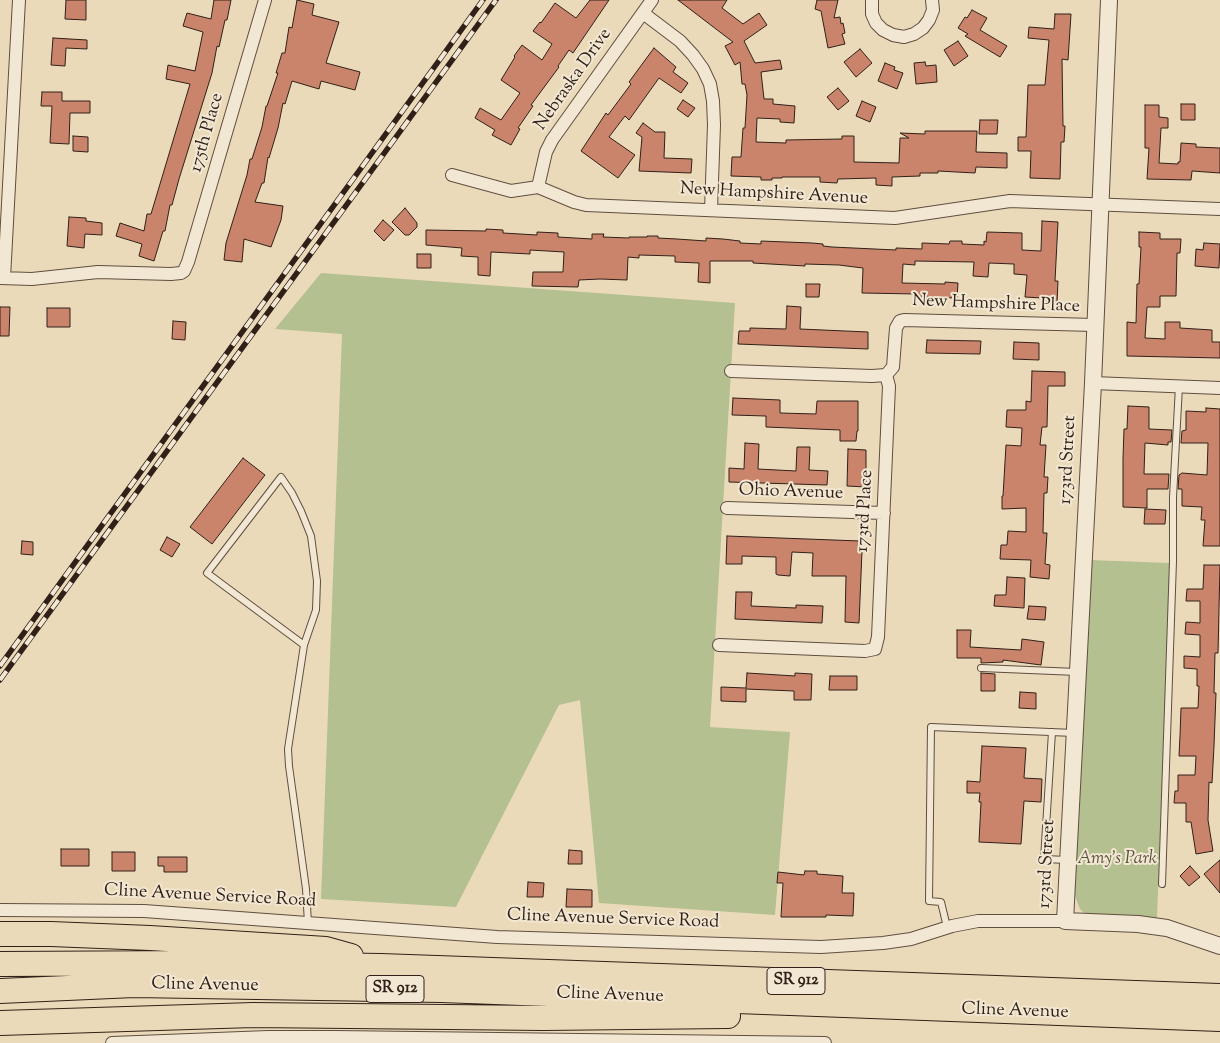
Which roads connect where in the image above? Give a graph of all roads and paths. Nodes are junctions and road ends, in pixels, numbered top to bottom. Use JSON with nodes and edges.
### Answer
{"nodes":[{"id":1,"x":19,"y":0,"type":"edge"},
{"id":2,"x":265,"y":0,"type":"edge"},
{"id":3,"x":652,"y":0,"type":"edge"},
{"id":4,"x":872,"y":0,"type":"edge"},
{"id":5,"x":932,"y":0,"type":"edge"},
{"id":6,"x":1109,"y":0,"type":"edge"},
{"id":7,"x":643,"y":13,"type":"junction"},
{"id":8,"x":452,"y":174,"type":"dead end"},
{"id":9,"x":538,"y":187,"type":"junction"},
{"id":10,"x":1099,"y":205,"type":"junction"},
{"id":11,"x":1220,"y":209,"type":"edge"},
{"id":12,"x":711,"y":210,"type":"junction"},
{"id":13,"x":2,"y":278,"type":"edge"},
{"id":14,"x":1094,"y":325,"type":"junction"},
{"id":15,"x":732,"y":371,"type":"dead end"},
{"id":16,"x":886,"y":375,"type":"junction"},
{"id":17,"x":1093,"y":383,"type":"junction"},
{"id":18,"x":1179,"y":386,"type":"junction"},
{"id":19,"x":1220,"y":388,"type":"edge"},
{"id":20,"x":727,"y":508,"type":"dead end"},
{"id":21,"x":884,"y":514,"type":"junction"},
{"id":22,"x":304,"y":645,"type":"junction"},
{"id":23,"x":719,"y":645,"type":"dead end"},
{"id":24,"x":981,"y":668,"type":"dead end"},
{"id":25,"x":1078,"y":672,"type":"junction"},
{"id":26,"x":1052,"y":732,"type":"junction"},
{"id":27,"x":1075,"y":733,"type":"junction"},
{"id":28,"x":1068,"y":860,"type":"junction"},
{"id":29,"x":1162,"y":884,"type":"dead end"},
{"id":30,"x":0,"y":910,"type":"edge"},
{"id":31,"x":1065,"y":921,"type":"junction"},
{"id":32,"x":308,"y":923,"type":"junction"},
{"id":33,"x":947,"y":927,"type":"junction"},
{"id":34,"x":0,"y":934,"type":"edge"},
{"id":35,"x":1220,"y":946,"type":"edge"},
{"id":36,"x":0,"y":964,"type":"edge"},
{"id":37,"x":381,"y":966,"type":"junction"},
{"id":38,"x":0,"y":991,"type":"edge"},
{"id":39,"x":1220,"y":996,"type":"edge"},
{"id":40,"x":790,"y":1003,"type":"junction"},
{"id":41,"x":1220,"y":1019,"type":"edge"},
{"id":42,"x":0,"y":1023,"type":"edge"},
{"id":43,"x":335,"y":1040,"type":"edge"},
{"id":44,"x":220,"y":1041,"type":"edge"},
{"id":45,"x":128,"y":1042,"type":"edge"},
{"id":46,"x":698,"y":1042,"type":"edge"},
{"id":47,"x":112,"y":1043,"type":"edge"},
{"id":48,"x":825,"y":1043,"type":"edge"}],
"edges":[{"from":1,"to":13,"type":"street"},
{"from":2,"to":13,"type":"street","name":"175th Place"},
{"from":3,"to":7,"type":"street","name":"Nebraska Drive"},
{"from":4,"to":5,"type":"street"},
{"from":6,"to":10,"type":"street","name":"173rd Street"},
{"from":7,"to":9,"type":"street","name":"Nebraska Drive"},
{"from":7,"to":12,"type":"street"},
{"from":8,"to":9,"type":"street","name":"New Hampshire Avenue"},
{"from":9,"to":12,"type":"street","name":"New Hampshire Avenue"},
{"from":10,"to":11,"type":"street","name":"New Hampshire Avenue"},
{"from":10,"to":12,"type":"street","name":"New Hampshire Avenue"},
{"from":10,"to":14,"type":"street","name":"173rd Street"},
{"from":14,"to":16,"type":"street","name":"New Hampshire Place"},
{"from":14,"to":17,"type":"street","name":"173rd Street"},
{"from":15,"to":16,"type":"street"},
{"from":16,"to":21,"type":"street","name":"173rd Place"},
{"from":17,"to":18,"type":"street"},
{"from":17,"to":25,"type":"street","name":"173rd Street"},
{"from":18,"to":19,"type":"street"},
{"from":18,"to":29,"type":"lane"},
{"from":20,"to":21,"type":"street","name":"Ohio Avenue"},
{"from":21,"to":23,"type":"street","name":"173rd Place"},
{"from":22,"to":22,"type":"lane"},
{"from":22,"to":32,"type":"lane"},
{"from":24,"to":25,"type":"lane"},
{"from":25,"to":27,"type":"street","name":"173rd Street"},
{"from":26,"to":27,"type":"lane"},
{"from":26,"to":28,"type":"lane"},
{"from":26,"to":33,"type":"lane"},
{"from":27,"to":28,"type":"street","name":"173rd Street"},
{"from":28,"to":31,"type":"street","name":"173rd Street"},
{"from":30,"to":32,"type":"street","name":"Cline Avenue Service Road"},
{"from":31,"to":33,"type":"street","name":"Cline Avenue Service Road"},
{"from":31,"to":35,"type":"street","name":"Cline Avenue Service Road"},
{"from":32,"to":33,"type":"street","name":"Cline Avenue Service Road"},
{"from":34,"to":37,"type":"highway"},
{"from":36,"to":37,"type":"highway","name":"Cline Avenue","number":"SR 912"},
{"from":37,"to":39,"type":"highway","name":"Cline Avenue","number":"SR 912"},
{"from":38,"to":40,"type":"highway","name":"Cline Avenue","number":"SR 912"},
{"from":40,"to":41,"type":"highway","name":"Cline Avenue","number":"SR 912"},
{"from":40,"to":42,"type":"highway"},
{"from":43,"to":44,"type":"street"},
{"from":43,"to":46,"type":"street"},
{"from":44,"to":45,"type":"street"},
{"from":45,"to":47,"type":"street"},
{"from":46,"to":48,"type":"street"}]}
